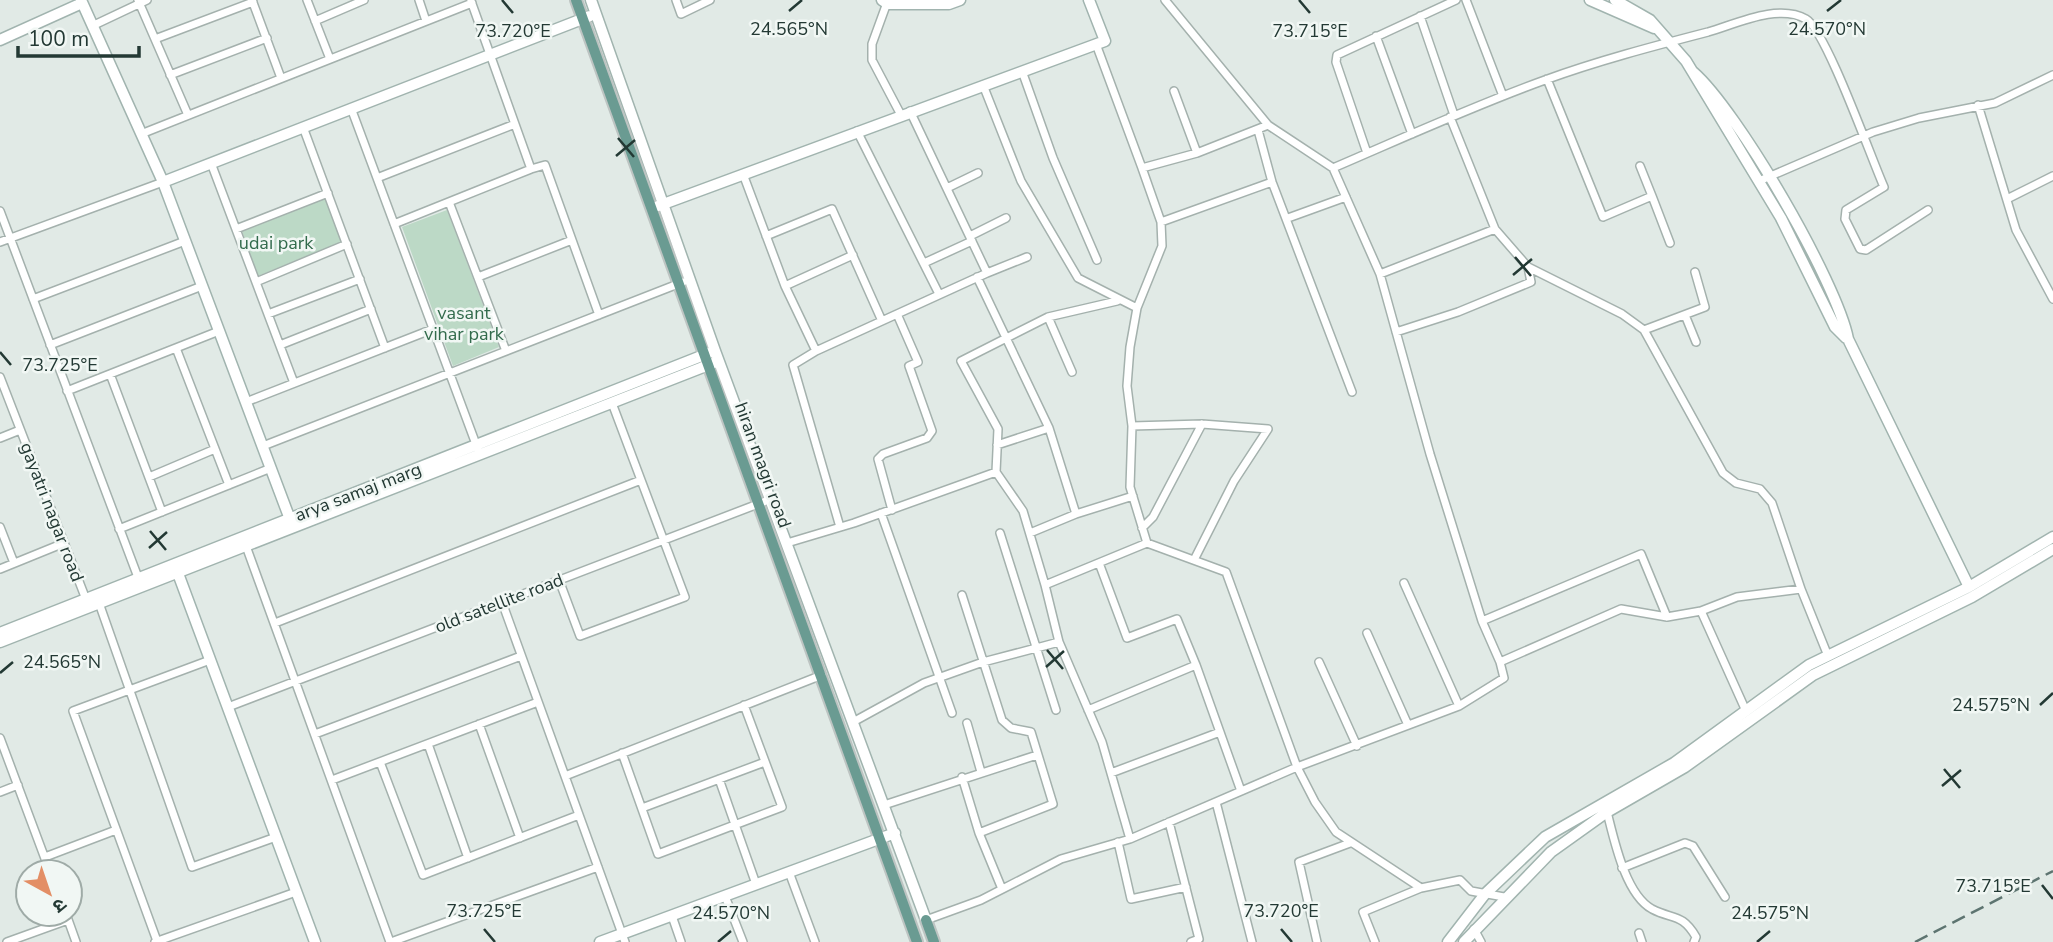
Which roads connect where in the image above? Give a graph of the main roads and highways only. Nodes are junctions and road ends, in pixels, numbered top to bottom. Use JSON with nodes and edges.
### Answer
{"nodes":[{"id":1,"x":576,"y":0,"type":"edge"},
{"id":2,"x":926,"y":920,"type":"road end"},
{"id":3,"x":918,"y":942,"type":"edge"},
{"id":4,"x":934,"y":942,"type":"edge"}],
"edges":[{"from":1,"to":3,"type":"main road","name":"hiran magri road"},
{"from":2,"to":4,"type":"main road"}]}
